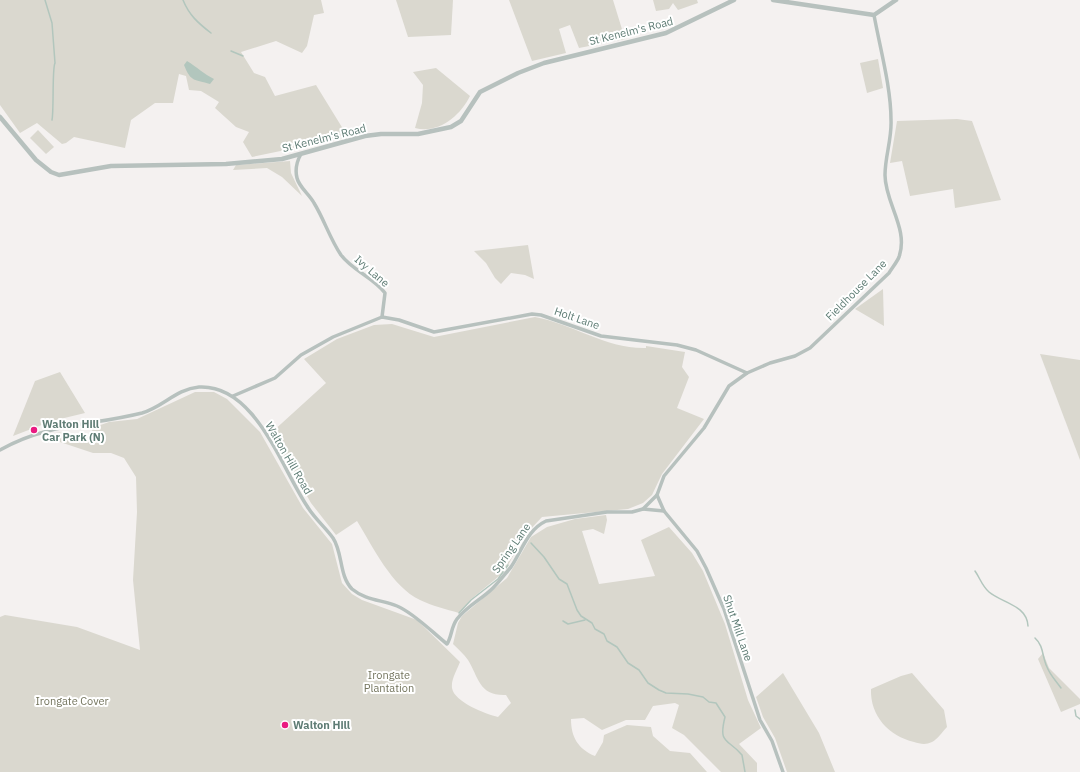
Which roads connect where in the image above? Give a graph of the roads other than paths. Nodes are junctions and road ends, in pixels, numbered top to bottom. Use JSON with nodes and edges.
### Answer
{"nodes":[{"id":1,"x":734,"y":0,"type":"edge"},
{"id":2,"x":773,"y":0,"type":"edge"},
{"id":3,"x":896,"y":0,"type":"edge"},
{"id":4,"x":874,"y":15,"type":"junction"},
{"id":5,"x":1,"y":119,"type":"edge"},
{"id":6,"x":301,"y":154,"type":"junction"},
{"id":7,"x":382,"y":317,"type":"junction"},
{"id":8,"x":747,"y":372,"type":"junction"},
{"id":9,"x":233,"y":396,"type":"junction"},
{"id":10,"x":0,"y":450,"type":"edge"},
{"id":11,"x":658,"y":497,"type":"junction"},
{"id":12,"x":643,"y":509,"type":"junction"},
{"id":13,"x":664,"y":511,"type":"junction"},
{"id":14,"x":447,"y":644,"type":"joint"},
{"id":15,"x":783,"y":772,"type":"edge"}],
"edges":[{"from":1,"to":6,"type":"street","name":"St Kenelm's Road"},
{"from":2,"to":4,"type":"street"},
{"from":3,"to":4,"type":"street"},
{"from":4,"to":8,"type":"street","name":"Fieldhouse Lane"},
{"from":5,"to":6,"type":"street","name":"St Kenelm's Road"},
{"from":6,"to":7,"type":"street","name":"Ivy Lane"},
{"from":7,"to":8,"type":"street","name":"Holt Lane"},
{"from":7,"to":9,"type":"street"},
{"from":8,"to":11,"type":"street","name":"Fieldhouse Lane"},
{"from":9,"to":10,"type":"street","name":"Walton Hill Road"},
{"from":9,"to":14,"type":"street","name":"Walton Hill Road"},
{"from":11,"to":12,"type":"street"},
{"from":11,"to":13,"type":"street","name":"Shut Mill Lane"},
{"from":12,"to":13,"type":"street","name":"Spring Lane"},
{"from":12,"to":14,"type":"street","name":"Spring Lane"},
{"from":13,"to":15,"type":"street","name":"Shut Mill Lane"}]}
